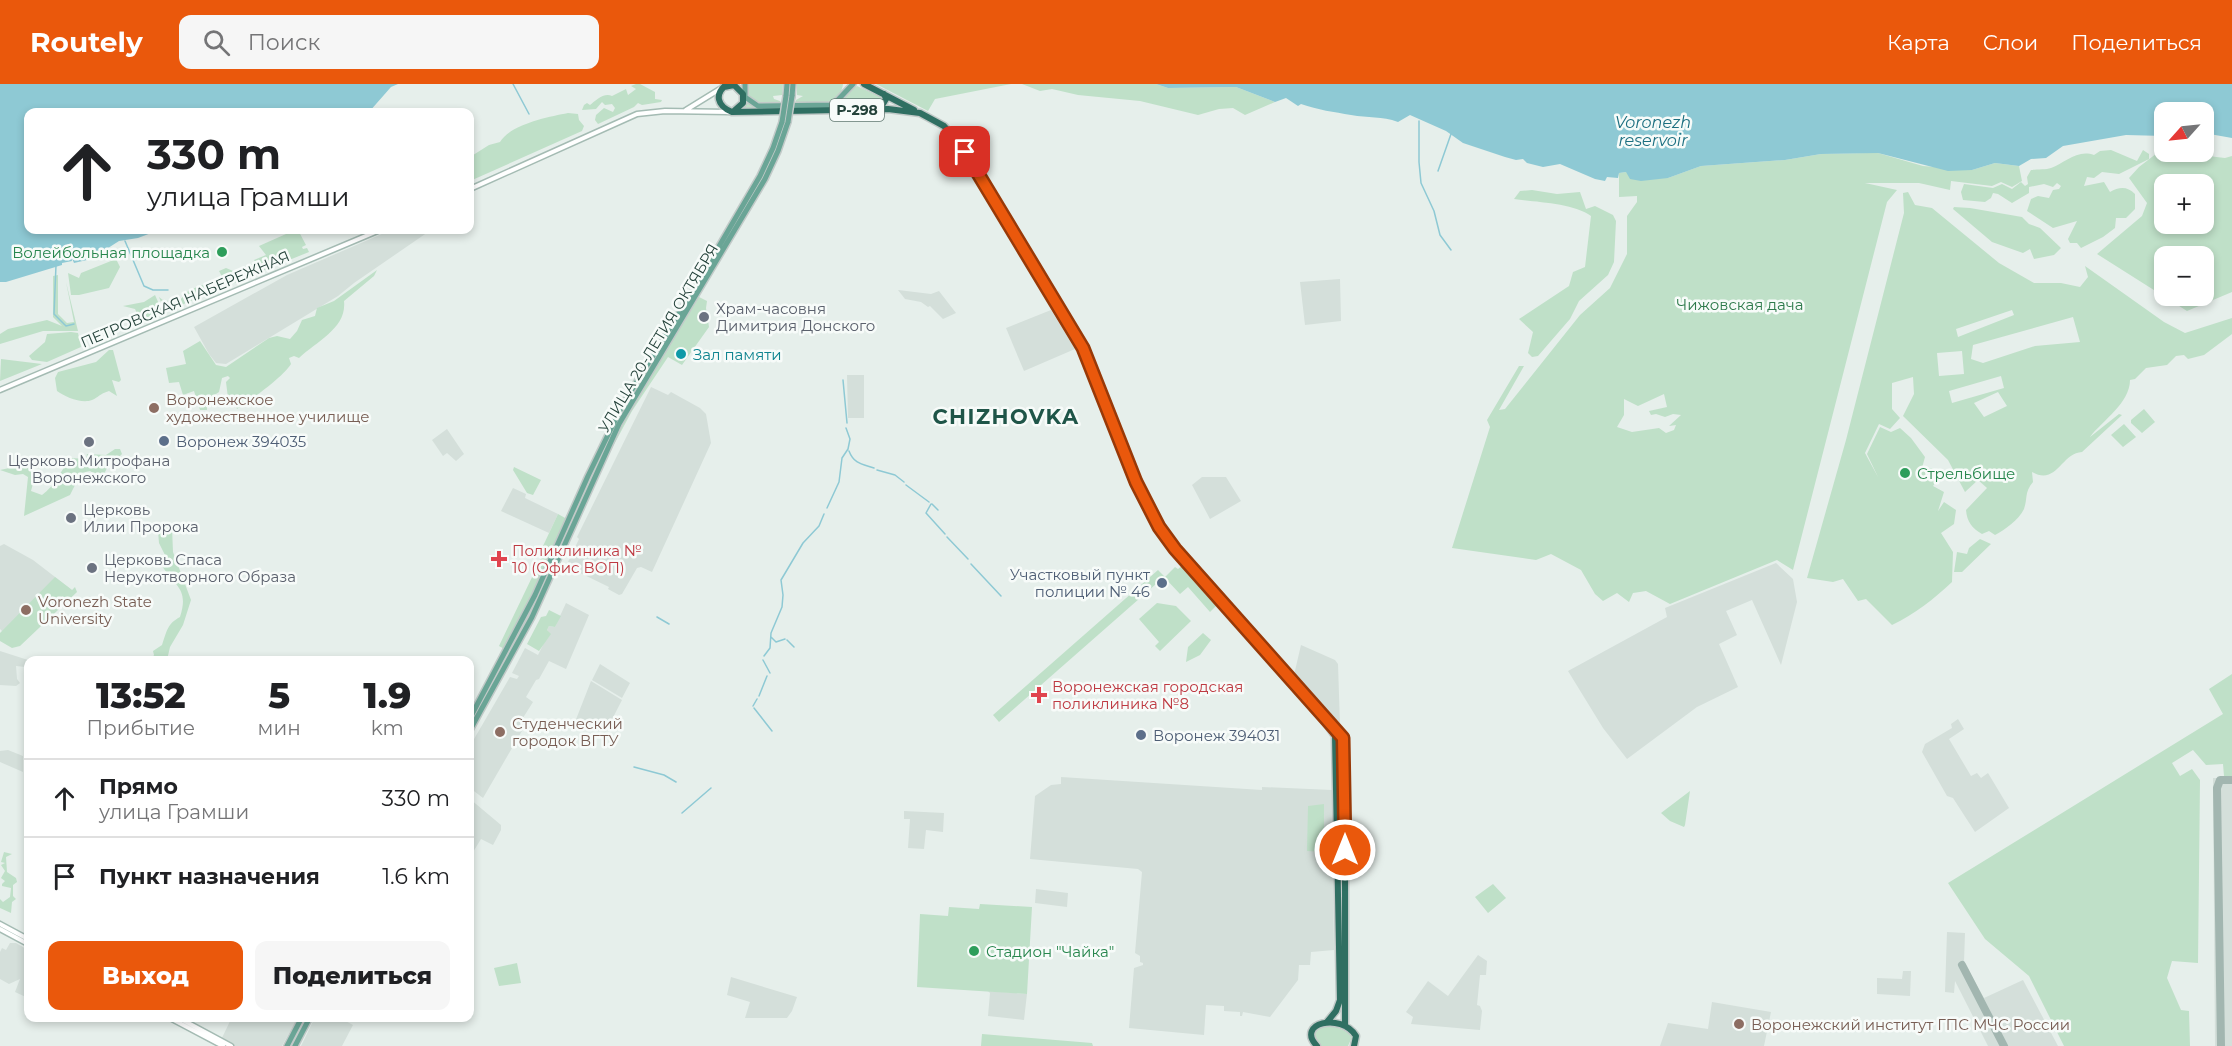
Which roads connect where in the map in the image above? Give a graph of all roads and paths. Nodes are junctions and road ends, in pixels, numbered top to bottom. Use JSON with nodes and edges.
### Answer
{"nodes":[{"id":1,"x":745,"y":84,"type":"edge"},
{"id":2,"x":787,"y":84,"type":"edge"},
{"id":3,"x":793,"y":84,"type":"edge"},
{"id":4,"x":845,"y":84,"type":"edge"},
{"id":5,"x":854,"y":84,"type":"edge"},
{"id":6,"x":864,"y":84,"type":"edge"},
{"id":7,"x":725,"y":85,"type":"edge"},
{"id":8,"x":844,"y":92,"type":"junction"},
{"id":9,"x":743,"y":94,"type":"junction"},
{"id":10,"x":883,"y":94,"type":"junction"},
{"id":11,"x":789,"y":96,"type":"junction"},
{"id":12,"x":845,"y":110,"type":"junction"},
{"id":13,"x":682,"y":111,"type":"junction"},
{"id":14,"x":732,"y":112,"type":"junction"},
{"id":15,"x":920,"y":113,"type":"junction"},
{"id":16,"x":785,"y":122,"type":"junction"},
{"id":17,"x":474,"y":187,"type":"edge"},
{"id":18,"x":370,"y":234,"type":"edge"},
{"id":19,"x":0,"y":390,"type":"edge"},
{"id":20,"x":474,"y":710,"type":"edge"},
{"id":21,"x":474,"y":723,"type":"edge"},
{"id":22,"x":1343,"y":909,"type":"junction"},
{"id":23,"x":0,"y":926,"type":"edge"},
{"id":24,"x":24,"y":940,"type":"edge"},
{"id":25,"x":178,"y":1022,"type":"edge"},
{"id":26,"x":186,"y":1022,"type":"edge"},
{"id":27,"x":299,"y":1022,"type":"edge"},
{"id":28,"x":307,"y":1022,"type":"edge"},
{"id":29,"x":1327,"y":1022,"type":"junction"},
{"id":30,"x":1345,"y":1026,"type":"junction"},
{"id":31,"x":224,"y":1046,"type":"edge"},
{"id":32,"x":231,"y":1046,"type":"edge"},
{"id":33,"x":287,"y":1046,"type":"edge"},
{"id":34,"x":295,"y":1046,"type":"edge"},
{"id":35,"x":1317,"y":1046,"type":"edge"},
{"id":36,"x":1354,"y":1046,"type":"edge"}],
"edges":[{"from":1,"to":9,"type":"main road"},
{"from":2,"to":11,"type":"main road","name":"УЛИЦА 20-ЛЕТИЯ ОКТЯБРЯ"},
{"from":3,"to":11,"type":"main road","name":"УЛИЦА 20-ЛЕТИЯ ОКТЯБРЯ"},
{"from":4,"to":8,"type":"main road"},
{"from":5,"to":8,"type":"main road"},
{"from":6,"to":10,"type":"highway","number":"Р-298"},
{"from":7,"to":9,"type":"highway"},
{"from":7,"to":13,"type":"main road"},
{"from":7,"to":14,"type":"highway"},
{"from":8,"to":9,"type":"main road"},
{"from":9,"to":14,"type":"highway"},
{"from":10,"to":12,"type":"highway"},
{"from":10,"to":15,"type":"highway","number":"Р-298"},
{"from":11,"to":16,"type":"main road","name":"УЛИЦА 20-ЛЕТИЯ ОКТЯБРЯ","bridge":true},
{"from":12,"to":14,"type":"highway","number":"Р-298"},
{"from":12,"to":15,"type":"highway","number":"Р-298"},
{"from":13,"to":14,"type":"main road"},
{"from":13,"to":17,"type":"main road"},
{"from":15,"to":22,"type":"highway","number":"Р-298"},
{"from":16,"to":20,"type":"main road","name":"УЛИЦА 20-ЛЕТИЯ ОКТЯБРЯ"},
{"from":16,"to":21,"type":"main road","name":"УЛИЦА 20-ЛЕТИЯ ОКТЯБРЯ"},
{"from":18,"to":19,"type":"main road","name":"ПЕТРОВСКАЯ НАБЕРЕЖНАЯ"},
{"from":22,"to":29,"type":"highway","number":"Р-298"},
{"from":22,"to":30,"type":"highway","number":"Р-298"},
{"from":23,"to":24,"type":"main road"},
{"from":25,"to":31,"type":"main road"},
{"from":26,"to":32,"type":"main road"},
{"from":27,"to":33,"type":"main road"},
{"from":28,"to":34,"type":"main road"},
{"from":29,"to":30,"type":"highway"},
{"from":29,"to":35,"type":"highway","number":"Р-298"},
{"from":30,"to":36,"type":"highway","number":"Р-298"}]}
